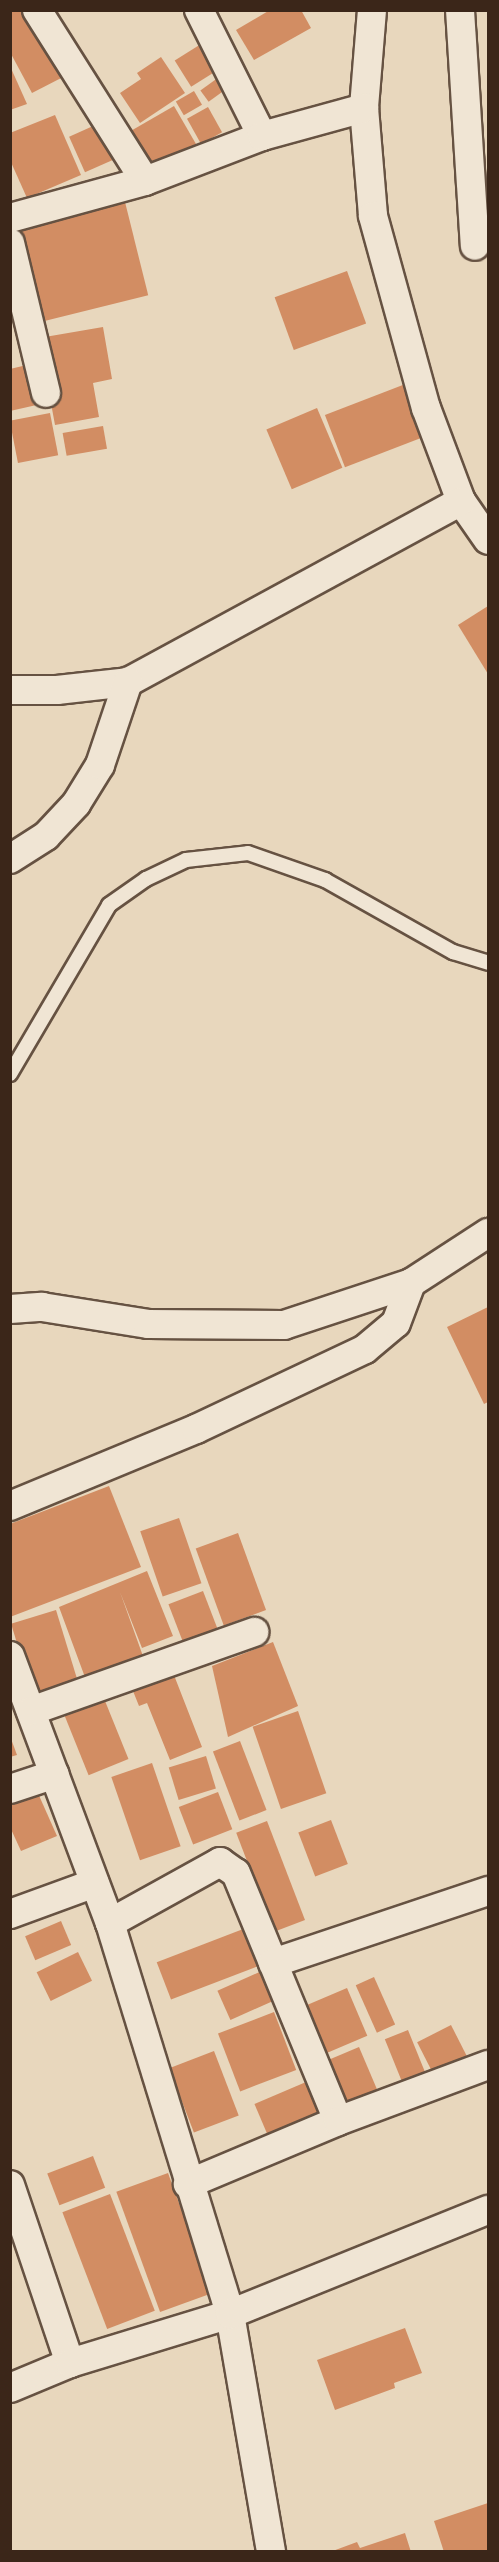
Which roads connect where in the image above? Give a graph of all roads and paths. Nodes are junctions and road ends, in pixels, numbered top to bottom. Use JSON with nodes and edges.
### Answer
{"nodes":[{"id":1,"x":37,"y":10,"type":"edge"},
{"id":2,"x":199,"y":10,"type":"edge"},
{"id":3,"x":372,"y":10,"type":"edge"},
{"id":4,"x":460,"y":10,"type":"edge"},
{"id":5,"x":364,"y":108,"type":"junction"},
{"id":6,"x":262,"y":136,"type":"junction"},
{"id":7,"x":145,"y":181,"type":"junction"},
{"id":8,"x":10,"y":218,"type":"edge"},
{"id":9,"x":10,"y":243,"type":"edge"},
{"id":10,"x":475,"y":246,"type":"dead end"},
{"id":11,"x":46,"y":393,"type":"dead end"},
{"id":12,"x":461,"y":501,"type":"junction"},
{"id":13,"x":489,"y":540,"type":"edge"},
{"id":14,"x":128,"y":682,"type":"junction"},
{"id":15,"x":10,"y":690,"type":"edge"},
{"id":16,"x":10,"y":859,"type":"edge"},
{"id":17,"x":489,"y":963,"type":"edge"},
{"id":18,"x":10,"y":1074,"type":"edge"},
{"id":19,"x":489,"y":1233,"type":"edge"},
{"id":20,"x":411,"y":1284,"type":"junction"},
{"id":21,"x":10,"y":1289,"type":"edge"},
{"id":22,"x":42,"y":1307,"type":"junction"},
{"id":23,"x":10,"y":1309,"type":"edge"},
{"id":24,"x":10,"y":1506,"type":"edge"},
{"id":25,"x":254,"y":1632,"type":"dead end"},
{"id":26,"x":10,"y":1656,"type":"edge"},
{"id":27,"x":31,"y":1711,"type":"junction"},
{"id":28,"x":55,"y":1774,"type":"junction"},
{"id":29,"x":10,"y":1789,"type":"edge"},
{"id":30,"x":95,"y":1883,"type":"junction"},
{"id":31,"x":489,"y":1891,"type":"edge"},
{"id":32,"x":10,"y":1914,"type":"edge"},
{"id":33,"x":110,"y":1923,"type":"junction"},
{"id":34,"x":273,"y":1963,"type":"junction"},
{"id":35,"x":489,"y":2065,"type":"edge"},
{"id":36,"x":338,"y":2121,"type":"junction"},
{"id":37,"x":188,"y":2184,"type":"junction"},
{"id":38,"x":10,"y":2186,"type":"edge"},
{"id":39,"x":489,"y":2210,"type":"edge"},
{"id":40,"x":230,"y":2314,"type":"junction"},
{"id":41,"x":70,"y":2363,"type":"junction"},
{"id":42,"x":10,"y":2388,"type":"edge"},
{"id":43,"x":271,"y":2552,"type":"edge"}],
"edges":[{"from":1,"to":7,"type":"street"},
{"from":2,"to":6,"type":"street"},
{"from":3,"to":5,"type":"street"},
{"from":4,"to":10,"type":"street"},
{"from":5,"to":6,"type":"street"},
{"from":5,"to":12,"type":"street"},
{"from":6,"to":7,"type":"street"},
{"from":7,"to":8,"type":"street"},
{"from":9,"to":11,"type":"street"},
{"from":12,"to":13,"type":"street"},
{"from":12,"to":14,"type":"street"},
{"from":14,"to":15,"type":"street"},
{"from":14,"to":16,"type":"street"},
{"from":17,"to":18,"type":"lane"},
{"from":19,"to":20,"type":"street"},
{"from":20,"to":22,"type":"street"},
{"from":20,"to":24,"type":"street"},
{"from":21,"to":22,"type":"street"},
{"from":22,"to":23,"type":"street"},
{"from":25,"to":27,"type":"street"},
{"from":26,"to":27,"type":"street"},
{"from":27,"to":28,"type":"street"},
{"from":28,"to":29,"type":"street"},
{"from":28,"to":30,"type":"street"},
{"from":30,"to":32,"type":"street"},
{"from":30,"to":33,"type":"street"},
{"from":31,"to":34,"type":"street"},
{"from":33,"to":34,"type":"street"},
{"from":33,"to":37,"type":"street"},
{"from":34,"to":36,"type":"street"},
{"from":35,"to":36,"type":"street"},
{"from":36,"to":37,"type":"street"},
{"from":37,"to":40,"type":"street"},
{"from":38,"to":41,"type":"street"},
{"from":39,"to":40,"type":"street"},
{"from":40,"to":41,"type":"street"},
{"from":40,"to":43,"type":"street"},
{"from":41,"to":42,"type":"street"}]}
